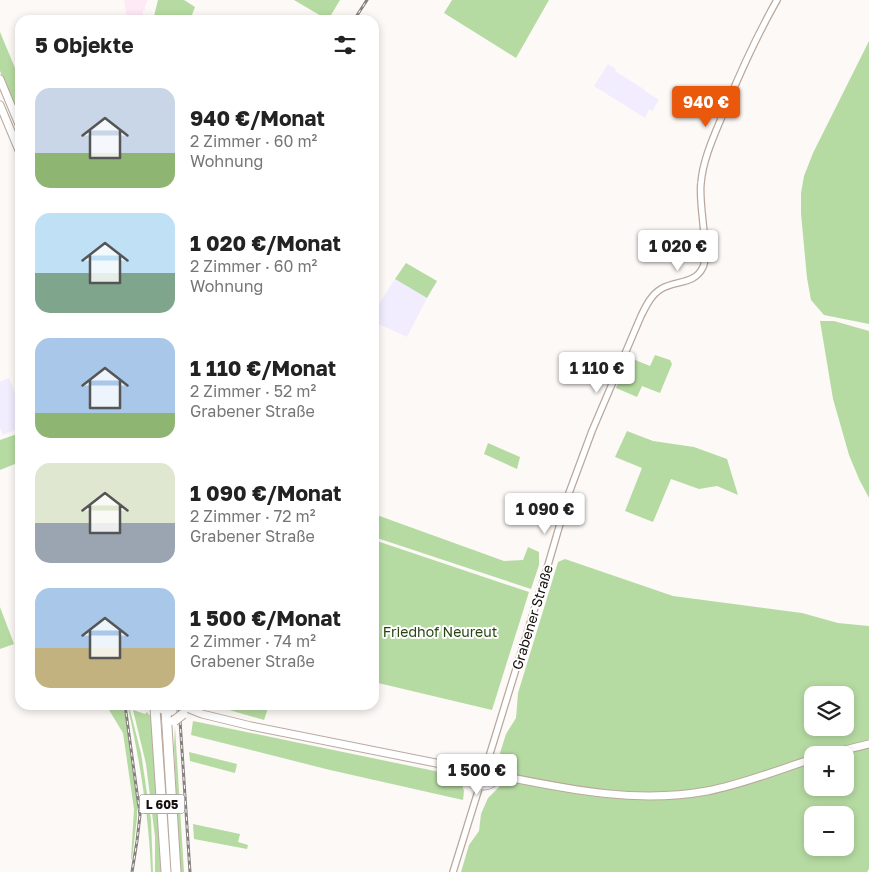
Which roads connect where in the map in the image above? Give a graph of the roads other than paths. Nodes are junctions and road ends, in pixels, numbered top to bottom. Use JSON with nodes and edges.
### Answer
{"nodes":[{"id":1,"x":777,"y":0,"type":"edge"},
{"id":2,"x":0,"y":79,"type":"edge"},
{"id":3,"x":0,"y":105,"type":"edge"},
{"id":4,"x":15,"y":115,"type":"edge"},
{"id":5,"x":15,"y":141,"type":"edge"},
{"id":6,"x":155,"y":710,"type":"edge"},
{"id":7,"x":174,"y":711,"type":"edge"},
{"id":8,"x":168,"y":736,"type":"junction"},
{"id":9,"x":869,"y":744,"type":"edge"},
{"id":10,"x":854,"y":748,"type":"edge"},
{"id":11,"x":488,"y":760,"type":"junction"},
{"id":12,"x":804,"y":762,"type":"edge"},
{"id":13,"x":471,"y":770,"type":"junction"},
{"id":14,"x":497,"y":775,"type":"junction"},
{"id":15,"x":480,"y":785,"type":"junction"},
{"id":16,"x":166,"y":872,"type":"edge"},
{"id":17,"x":176,"y":872,"type":"edge"},
{"id":18,"x":453,"y":872,"type":"edge"}],
"edges":[{"from":1,"to":11,"type":"street","name":"Grabener Straße"},
{"from":2,"to":4,"type":"main road"},
{"from":3,"to":5,"type":"main road"},
{"from":6,"to":16,"type":"highway","number":"L 605"},
{"from":7,"to":8,"type":"highway"},
{"from":7,"to":8,"type":"highway","number":"L 605"},
{"from":7,"to":13,"type":"main road"},
{"from":8,"to":17,"type":"highway","number":"L 605"},
{"from":9,"to":10,"type":"main road"},
{"from":11,"to":13,"type":"main road"},
{"from":11,"to":14,"type":"main road"},
{"from":12,"to":14,"type":"main road"},
{"from":13,"to":15,"type":"main road"},
{"from":14,"to":15,"type":"main road"},
{"from":15,"to":18,"type":"street"}]}
